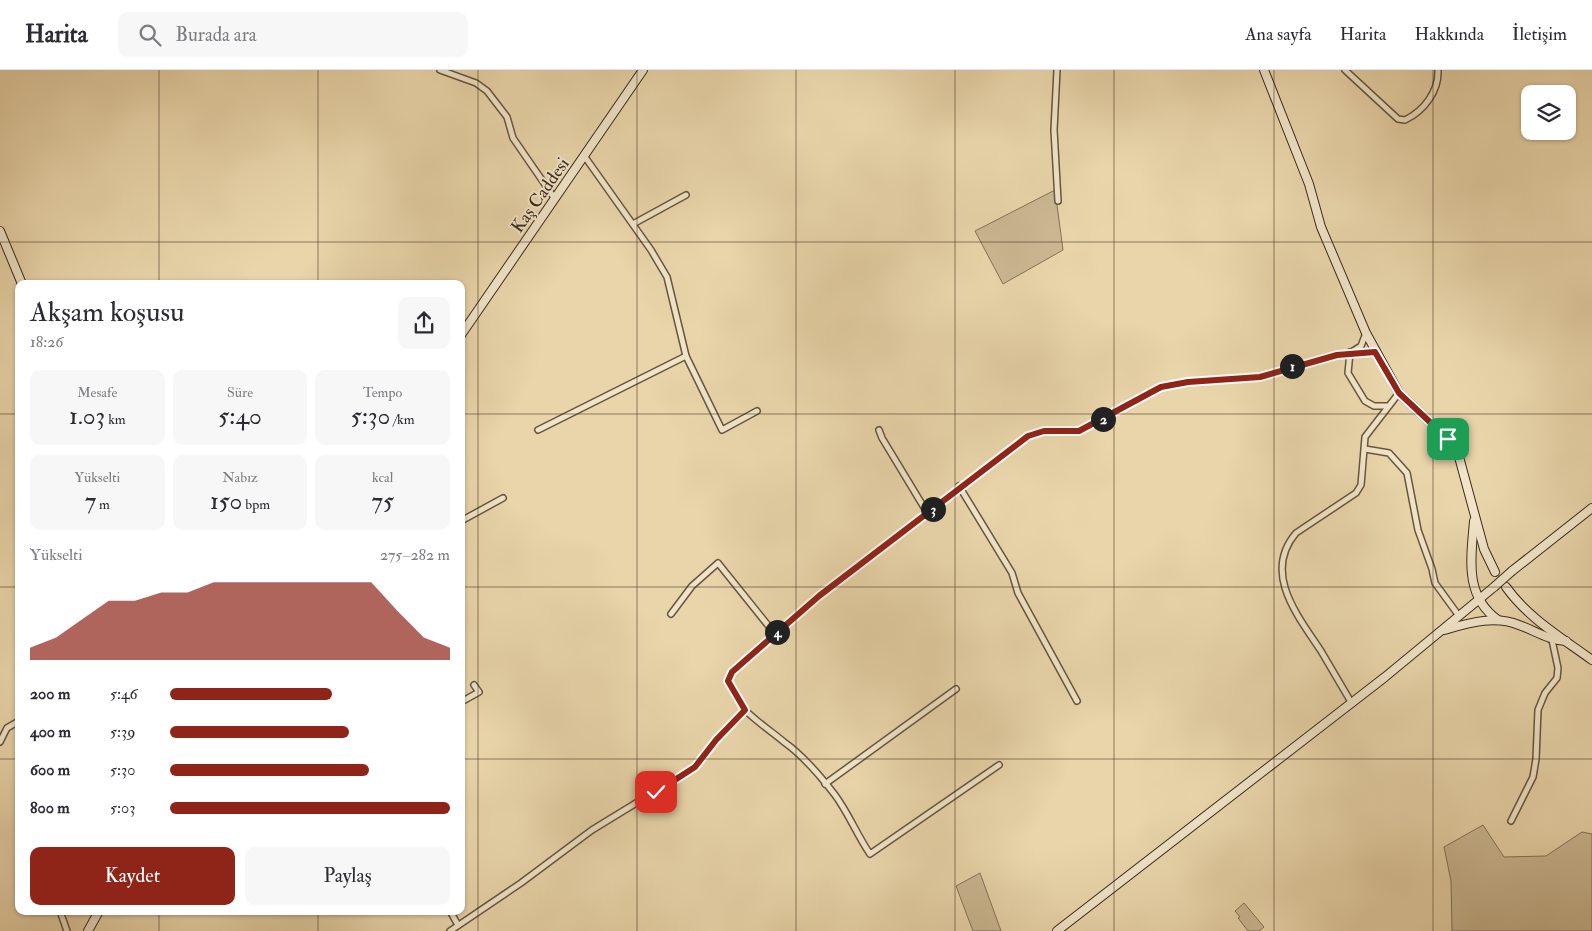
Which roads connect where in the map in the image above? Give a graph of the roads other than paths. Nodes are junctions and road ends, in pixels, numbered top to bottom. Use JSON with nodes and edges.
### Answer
{"nodes":[{"id":1,"x":440,"y":70,"type":"edge"},
{"id":2,"x":643,"y":70,"type":"edge"},
{"id":3,"x":1057,"y":70,"type":"edge"},
{"id":4,"x":1264,"y":70,"type":"edge"},
{"id":5,"x":1345,"y":70,"type":"edge"},
{"id":6,"x":1438,"y":70,"type":"edge"},
{"id":7,"x":585,"y":157,"type":"junction"},
{"id":8,"x":686,"y":195,"type":"dead end"},
{"id":9,"x":555,"y":200,"type":"junction"},
{"id":10,"x":1058,"y":201,"type":"dead end"},
{"id":11,"x":633,"y":224,"type":"junction"},
{"id":12,"x":0,"y":231,"type":"edge"},
{"id":13,"x":20,"y":280,"type":"edge"},
{"id":14,"x":465,"y":329,"type":"edge"},
{"id":15,"x":1366,"y":333,"type":"junction"},
{"id":16,"x":1350,"y":352,"type":"junction"},
{"id":17,"x":1375,"y":352,"type":"junction"},
{"id":18,"x":686,"y":356,"type":"junction"},
{"id":19,"x":1399,"y":393,"type":"junction"},
{"id":20,"x":1387,"y":406,"type":"junction"},
{"id":21,"x":756,"y":411,"type":"dead end"},
{"id":22,"x":538,"y":430,"type":"dead end"},
{"id":23,"x":879,"y":430,"type":"dead end"},
{"id":24,"x":1365,"y":449,"type":"junction"},
{"id":25,"x":959,"y":486,"type":"junction"},
{"id":26,"x":503,"y":498,"type":"dead end"},
{"id":27,"x":1592,"y":508,"type":"edge"},
{"id":28,"x":928,"y":514,"type":"junction"},
{"id":29,"x":1475,"y":514,"type":"junction"},
{"id":30,"x":465,"y":519,"type":"edge"},
{"id":31,"x":1495,"y":572,"type":"dead end"},
{"id":32,"x":1506,"y":587,"type":"dead end"},
{"id":33,"x":1478,"y":600,"type":"junction"},
{"id":34,"x":671,"y":614,"type":"dead end"},
{"id":35,"x":1459,"y":616,"type":"junction"},
{"id":36,"x":1500,"y":621,"type":"junction"},
{"id":37,"x":1439,"y":632,"type":"junction"},
{"id":38,"x":774,"y":634,"type":"junction"},
{"id":39,"x":1552,"y":640,"type":"junction"},
{"id":40,"x":1566,"y":641,"type":"junction"},
{"id":41,"x":1592,"y":660,"type":"edge"},
{"id":42,"x":474,"y":685,"type":"dead end"},
{"id":43,"x":956,"y":689,"type":"dead end"},
{"id":44,"x":465,"y":700,"type":"edge"},
{"id":45,"x":1077,"y":701,"type":"dead end"},
{"id":46,"x":1351,"y":702,"type":"junction"},
{"id":47,"x":745,"y":710,"type":"junction"},
{"id":48,"x":15,"y":723,"type":"edge"},
{"id":49,"x":0,"y":742,"type":"edge"},
{"id":50,"x":999,"y":765,"type":"dead end"},
{"id":51,"x":826,"y":784,"type":"junction"},
{"id":52,"x":1511,"y":821,"type":"dead end"},
{"id":53,"x":61,"y":915,"type":"edge"},
{"id":54,"x":97,"y":915,"type":"edge"},
{"id":55,"x":452,"y":915,"type":"edge"},
{"id":56,"x":458,"y":925,"type":"junction"},
{"id":57,"x":66,"y":931,"type":"edge"},
{"id":58,"x":88,"y":931,"type":"edge"},
{"id":59,"x":450,"y":931,"type":"edge"},
{"id":60,"x":1057,"y":931,"type":"edge"}],
"edges":[{"from":1,"to":9,"type":"street"},
{"from":2,"to":7,"type":"street","name":"Kaş Caddesi"},
{"from":3,"to":10,"type":"street"},
{"from":4,"to":15,"type":"street"},
{"from":5,"to":6,"type":"street"},
{"from":7,"to":9,"type":"street","name":"Kaş Caddesi"},
{"from":7,"to":11,"type":"street"},
{"from":8,"to":11,"type":"street"},
{"from":9,"to":14,"type":"street","name":"Kaş Caddesi"},
{"from":11,"to":18,"type":"street"},
{"from":12,"to":13,"type":"street"},
{"from":15,"to":16,"type":"street"},
{"from":15,"to":17,"type":"street"},
{"from":16,"to":17,"type":"street"},
{"from":16,"to":20,"type":"street"},
{"from":16,"to":25,"type":"street"},
{"from":17,"to":19,"type":"street"},
{"from":18,"to":21,"type":"street"},
{"from":18,"to":22,"type":"street"},
{"from":19,"to":20,"type":"street"},
{"from":19,"to":29,"type":"street"},
{"from":20,"to":24,"type":"street"},
{"from":23,"to":28,"type":"street"},
{"from":24,"to":35,"type":"street"},
{"from":24,"to":46,"type":"street"},
{"from":25,"to":28,"type":"street"},
{"from":25,"to":45,"type":"street"},
{"from":26,"to":30,"type":"street"},
{"from":27,"to":33,"type":"street","bridge":true},
{"from":28,"to":38,"type":"street"},
{"from":29,"to":31,"type":"street"},
{"from":29,"to":33,"type":"street"},
{"from":32,"to":40,"type":"street"},
{"from":33,"to":35,"type":"street"},
{"from":33,"to":36,"type":"street"},
{"from":34,"to":38,"type":"street"},
{"from":35,"to":37,"type":"street"},
{"from":36,"to":37,"type":"street"},
{"from":36,"to":39,"type":"street"},
{"from":37,"to":46,"type":"street"},
{"from":38,"to":47,"type":"street"},
{"from":39,"to":40,"type":"street"},
{"from":39,"to":52,"type":"street"},
{"from":40,"to":41,"type":"street"},
{"from":42,"to":44,"type":"street"},
{"from":43,"to":51,"type":"street"},
{"from":46,"to":60,"type":"street"},
{"from":47,"to":51,"type":"street"},
{"from":47,"to":56,"type":"street"},
{"from":48,"to":49,"type":"street"},
{"from":50,"to":51,"type":"street"},
{"from":53,"to":57,"type":"street"},
{"from":54,"to":58,"type":"street"},
{"from":55,"to":56,"type":"street"},
{"from":56,"to":59,"type":"street"}]}
